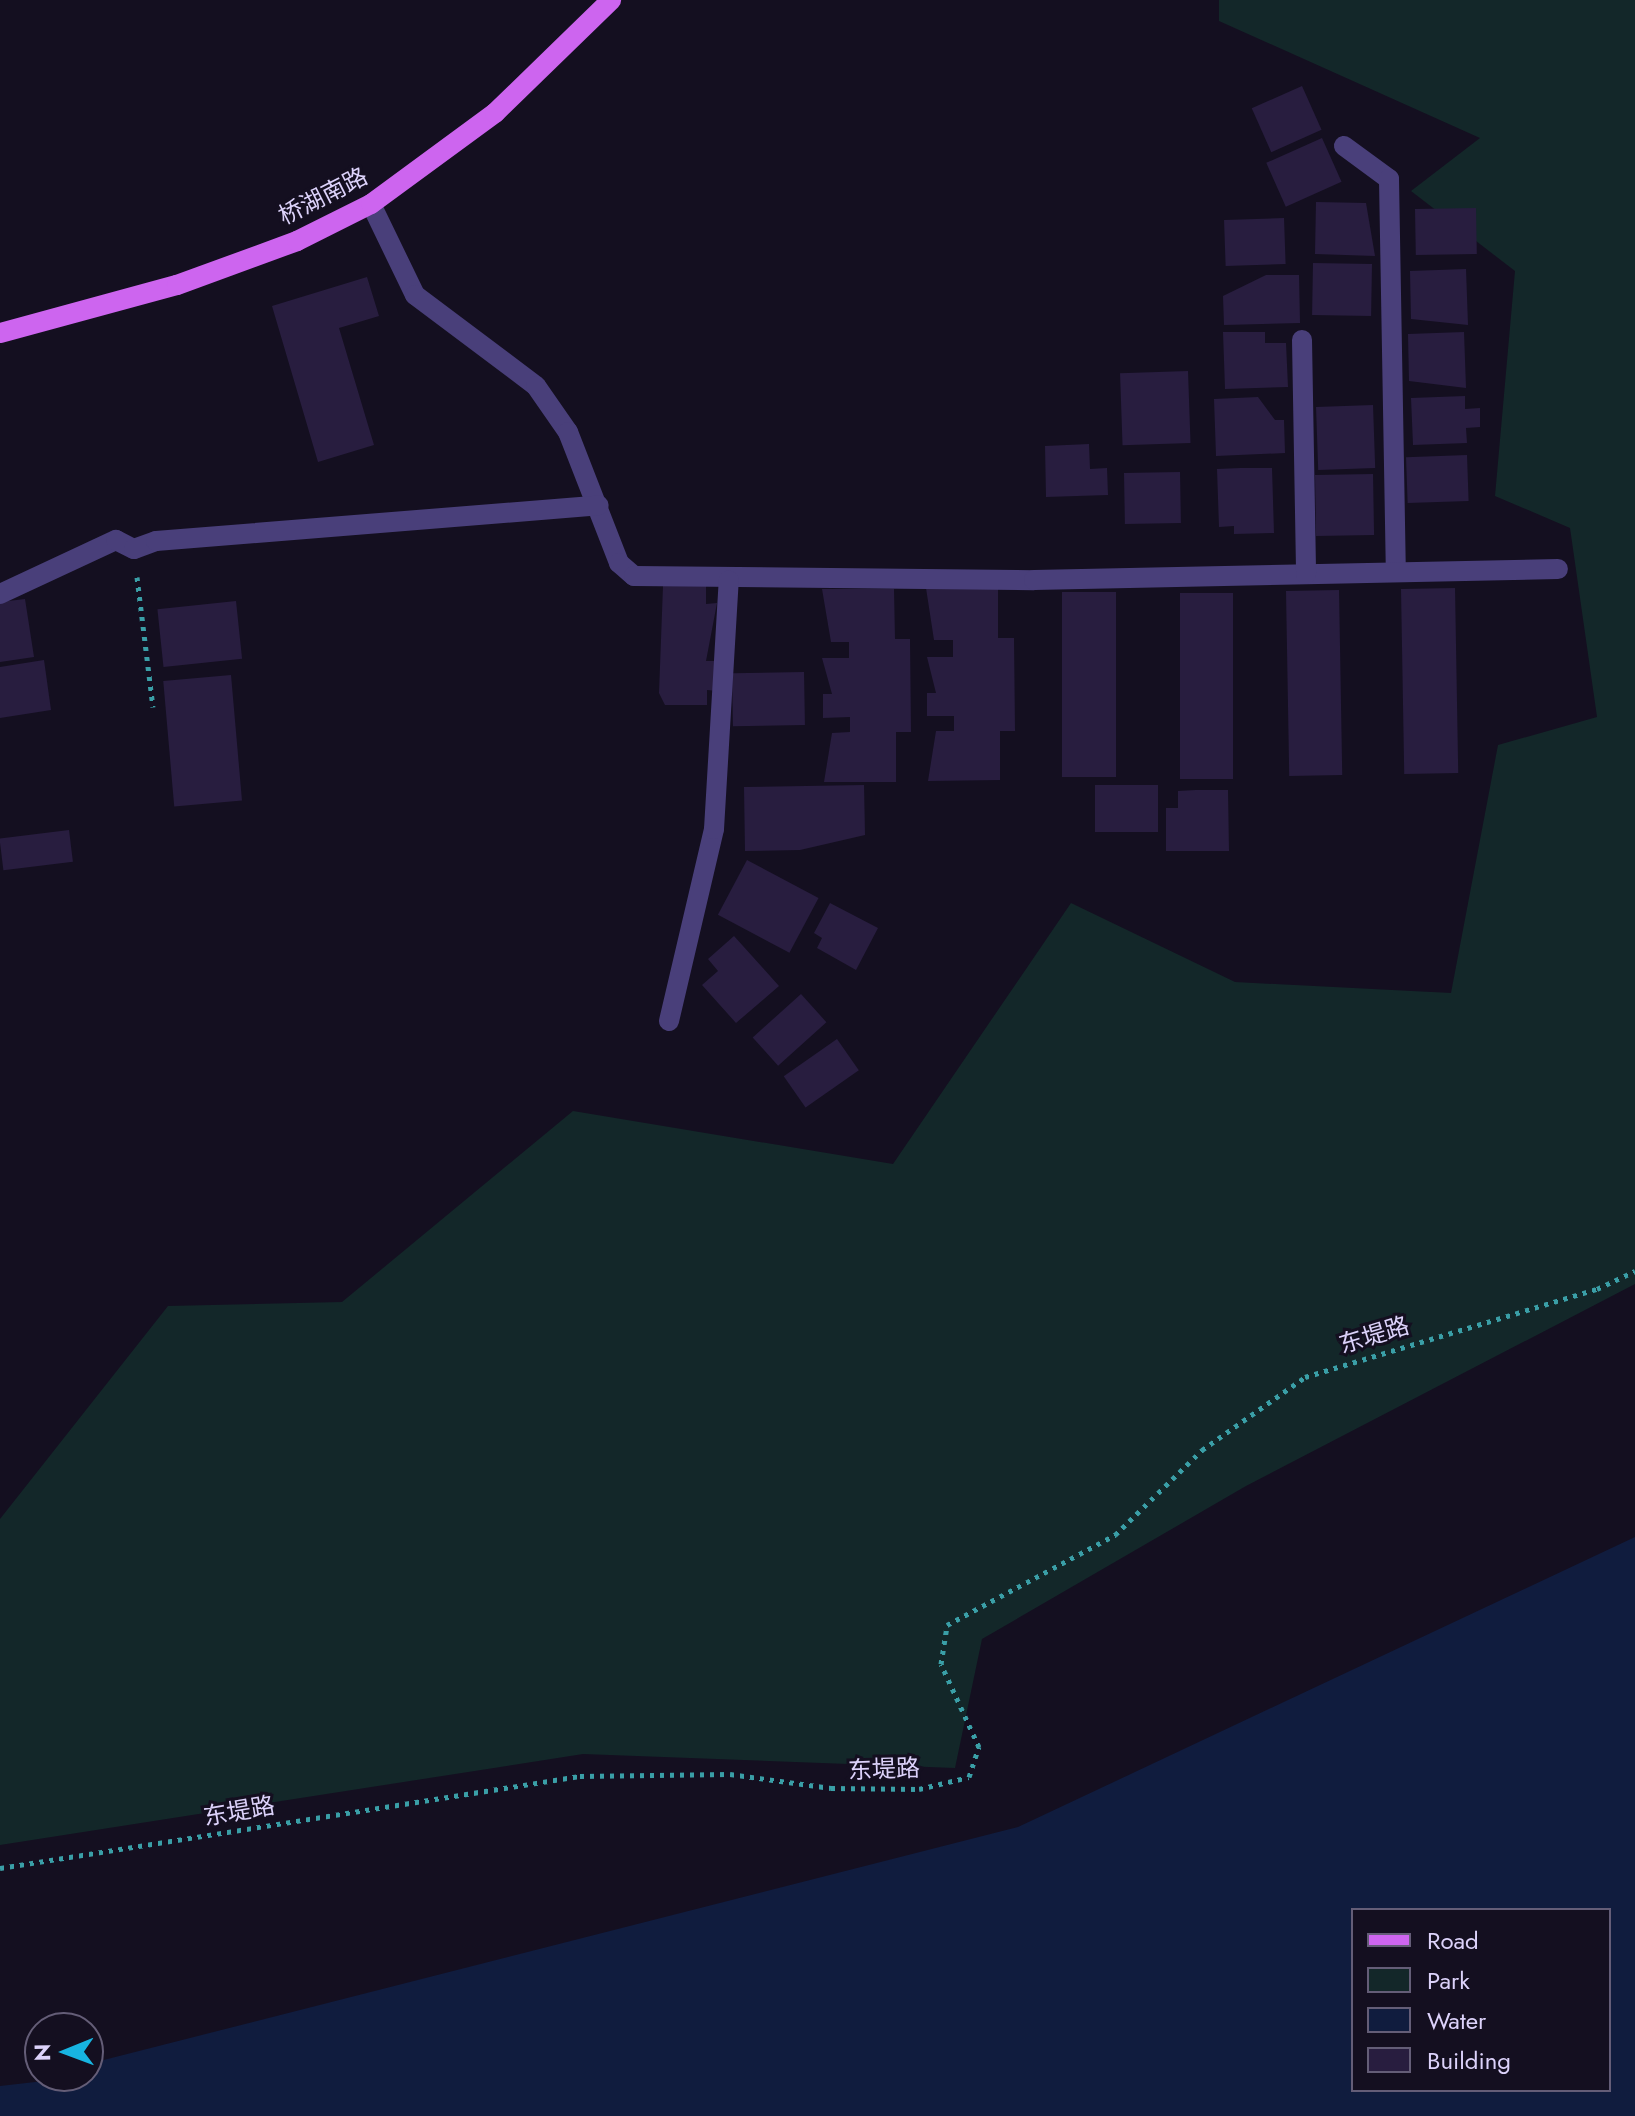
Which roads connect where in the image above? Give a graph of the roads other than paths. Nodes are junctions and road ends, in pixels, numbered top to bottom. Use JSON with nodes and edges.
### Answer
{"nodes":[{"id":1,"x":611,"y":0,"type":"edge"},
{"id":2,"x":1344,"y":146,"type":"dead end"},
{"id":3,"x":371,"y":204,"type":"junction"},
{"id":4,"x":0,"y":333,"type":"edge"},
{"id":5,"x":1302,"y":340,"type":"dead end"},
{"id":6,"x":599,"y":505,"type":"junction"},
{"id":7,"x":1558,"y":569,"type":"dead end"},
{"id":8,"x":1396,"y":572,"type":"junction"},
{"id":9,"x":1306,"y":574,"type":"junction"},
{"id":10,"x":729,"y":580,"type":"junction"},
{"id":11,"x":0,"y":594,"type":"edge"},
{"id":12,"x":669,"y":1021,"type":"dead end"}],
"edges":[{"from":1,"to":3,"type":"main road","name":"桥湖南路"},
{"from":2,"to":8,"type":"street"},
{"from":3,"to":4,"type":"main road","name":"桥湖南路"},
{"from":3,"to":6,"type":"street"},
{"from":5,"to":9,"type":"street"},
{"from":6,"to":10,"type":"street"},
{"from":6,"to":11,"type":"street"},
{"from":7,"to":8,"type":"street"},
{"from":8,"to":9,"type":"street"},
{"from":9,"to":10,"type":"street"},
{"from":10,"to":12,"type":"street"}]}
